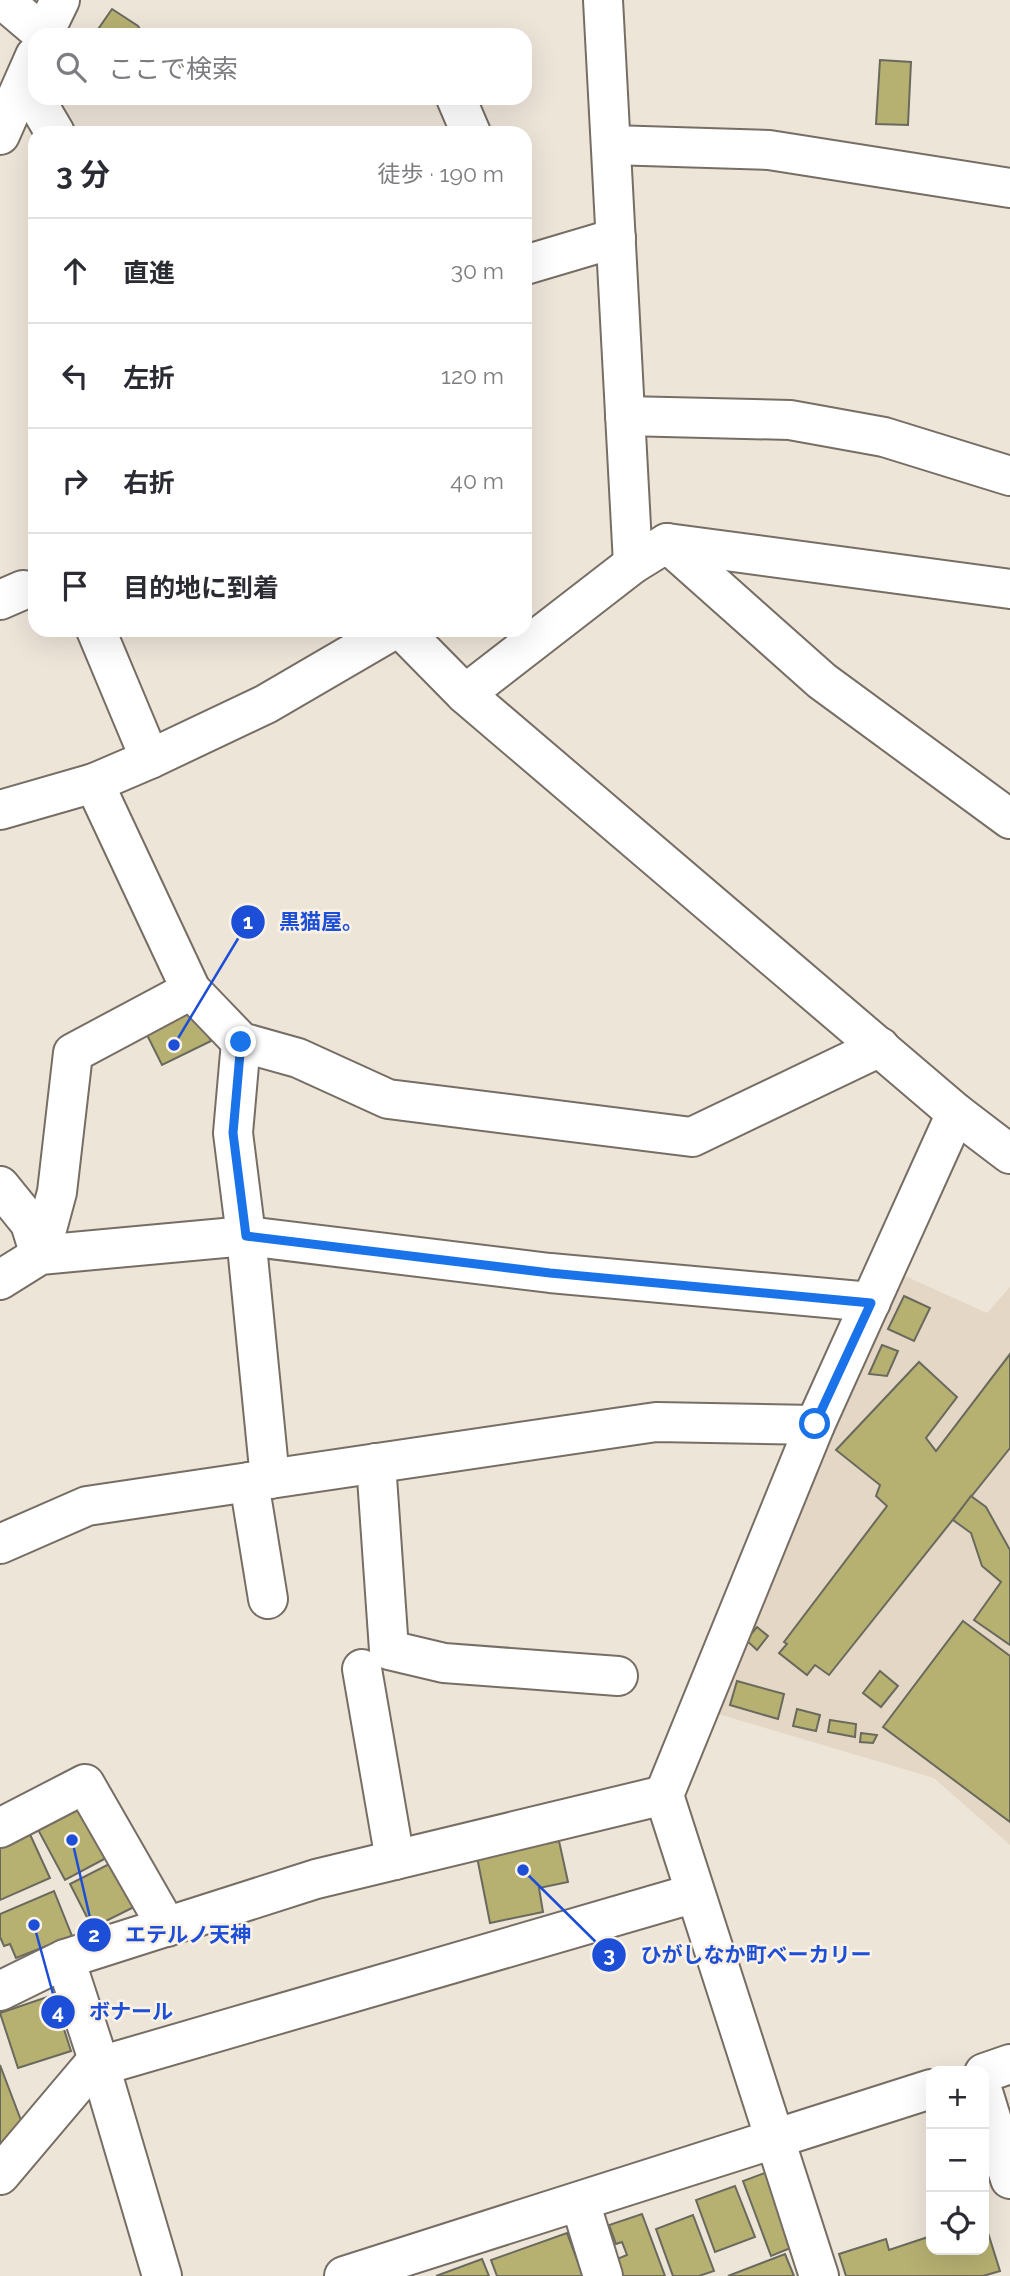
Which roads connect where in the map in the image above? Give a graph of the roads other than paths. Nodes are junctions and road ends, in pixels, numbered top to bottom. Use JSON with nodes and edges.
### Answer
{"nodes":[{"id":1,"x":2,"y":0,"type":"edge"},
{"id":2,"x":60,"y":0,"type":"edge"},
{"id":3,"x":603,"y":0,"type":"edge"},
{"id":4,"x":35,"y":28,"type":"edge"},
{"id":5,"x":46,"y":28,"type":"edge"},
{"id":6,"x":28,"y":73,"type":"edge"},
{"id":7,"x":44,"y":105,"type":"edge"},
{"id":8,"x":459,"y":105,"type":"edge"},
{"id":9,"x":52,"y":126,"type":"edge"},
{"id":10,"x":468,"y":126,"type":"edge"},
{"id":11,"x":0,"y":135,"type":"edge"},
{"id":12,"x":611,"y":145,"type":"junction"},
{"id":13,"x":1010,"y":188,"type":"edge"},
{"id":14,"x":616,"y":238,"type":"junction"},
{"id":15,"x":532,"y":259,"type":"edge"},
{"id":16,"x":625,"y":416,"type":"junction"},
{"id":17,"x":1010,"y":476,"type":"edge"},
{"id":18,"x":667,"y":543,"type":"junction"},
{"id":19,"x":633,"y":564,"type":"junction"},
{"id":20,"x":1010,"y":589,"type":"edge"},
{"id":21,"x":99,"y":637,"type":"edge"},
{"id":22,"x":381,"y":637,"type":"edge"},
{"id":23,"x":409,"y":637,"type":"edge"},
{"id":24,"x":465,"y":694,"type":"junction"},
{"id":25,"x":150,"y":759,"type":"junction"},
{"id":26,"x":94,"y":783,"type":"junction"},
{"id":27,"x":0,"y":810,"type":"edge"},
{"id":28,"x":1009,"y":816,"type":"edge"},
{"id":29,"x":191,"y":990,"type":"junction"},
{"id":30,"x":241,"y":1042,"type":"junction"},
{"id":31,"x":880,"y":1047,"type":"junction"},
{"id":32,"x":956,"y":1113,"type":"junction"},
{"id":33,"x":1010,"y":1154,"type":"edge"},
{"id":34,"x":0,"y":1186,"type":"edge"},
{"id":35,"x":246,"y":1236,"type":"junction"},
{"id":36,"x":40,"y":1255,"type":"junction"},
{"id":37,"x":0,"y":1280,"type":"edge"},
{"id":38,"x":871,"y":1303,"type":"junction"},
{"id":39,"x":815,"y":1424,"type":"junction"},
{"id":40,"x":376,"y":1464,"type":"junction"},
{"id":41,"x":260,"y":1481,"type":"junction"},
{"id":42,"x":0,"y":1544,"type":"edge"},
{"id":43,"x":268,"y":1599,"type":"dead end"},
{"id":44,"x":362,"y":1669,"type":"dead end"},
{"id":45,"x":618,"y":1676,"type":"dead end"},
{"id":46,"x":664,"y":1795,"type":"junction"},
{"id":47,"x":0,"y":1828,"type":"edge"},
{"id":48,"x":395,"y":1860,"type":"junction"},
{"id":49,"x":695,"y":1893,"type":"junction"},
{"id":50,"x":167,"y":1927,"type":"junction"},
{"id":51,"x":65,"y":1959,"type":"junction"},
{"id":52,"x":0,"y":1992,"type":"edge"},
{"id":53,"x":99,"y":2063,"type":"junction"},
{"id":54,"x":1010,"y":2064,"type":"edge"},
{"id":55,"x":989,"y":2071,"type":"edge"},
{"id":56,"x":926,"y":2091,"type":"edge"},
{"id":57,"x":989,"y":2111,"type":"edge"},
{"id":58,"x":774,"y":2138,"type":"junction"},
{"id":59,"x":0,"y":2175,"type":"edge"},
{"id":60,"x":1010,"y":2179,"type":"edge"},
{"id":61,"x":580,"y":2202,"type":"junction"},
{"id":62,"x":365,"y":2273,"type":"edge"},
{"id":63,"x":162,"y":2276,"type":"edge"},
{"id":64,"x":603,"y":2276,"type":"edge"},
{"id":65,"x":819,"y":2276,"type":"edge"}],
"edges":[{"from":1,"to":4,"type":"main road"},
{"from":2,"to":5,"type":"main road"},
{"from":3,"to":12,"type":"main road"},
{"from":6,"to":11,"type":"main road"},
{"from":7,"to":9,"type":"main road"},
{"from":8,"to":10,"type":"main road"},
{"from":12,"to":13,"type":"main road"},
{"from":12,"to":14,"type":"main road"},
{"from":14,"to":15,"type":"main road"},
{"from":14,"to":16,"type":"main road"},
{"from":16,"to":17,"type":"main road"},
{"from":16,"to":19,"type":"main road"},
{"from":18,"to":19,"type":"main road"},
{"from":18,"to":20,"type":"main road"},
{"from":18,"to":28,"type":"main road"},
{"from":19,"to":24,"type":"main road"},
{"from":21,"to":25,"type":"main road"},
{"from":22,"to":25,"type":"main road"},
{"from":23,"to":24,"type":"main road"},
{"from":24,"to":31,"type":"main road"},
{"from":25,"to":26,"type":"main road"},
{"from":26,"to":27,"type":"main road"},
{"from":26,"to":29,"type":"main road"},
{"from":29,"to":30,"type":"main road"},
{"from":29,"to":36,"type":"main road"},
{"from":30,"to":31,"type":"main road"},
{"from":30,"to":35,"type":"main road"},
{"from":31,"to":32,"type":"main road"},
{"from":32,"to":33,"type":"main road"},
{"from":32,"to":38,"type":"main road"},
{"from":34,"to":36,"type":"main road"},
{"from":35,"to":36,"type":"main road"},
{"from":35,"to":38,"type":"main road"},
{"from":35,"to":41,"type":"main road"},
{"from":36,"to":37,"type":"main road"},
{"from":38,"to":39,"type":"main road"},
{"from":39,"to":40,"type":"main road"},
{"from":39,"to":46,"type":"main road"},
{"from":40,"to":41,"type":"main road"},
{"from":40,"to":45,"type":"main road"},
{"from":41,"to":42,"type":"main road"},
{"from":41,"to":43,"type":"main road"},
{"from":44,"to":48,"type":"main road"},
{"from":46,"to":48,"type":"main road"},
{"from":46,"to":49,"type":"main road"},
{"from":47,"to":50,"type":"main road"},
{"from":48,"to":50,"type":"main road"},
{"from":49,"to":53,"type":"main road"},
{"from":49,"to":58,"type":"main road"},
{"from":50,"to":51,"type":"main road"},
{"from":51,"to":52,"type":"main road"},
{"from":51,"to":53,"type":"main road"},
{"from":53,"to":59,"type":"main road"},
{"from":53,"to":63,"type":"main road"},
{"from":54,"to":55,"type":"main road"},
{"from":56,"to":58,"type":"main road"},
{"from":57,"to":60,"type":"main road"},
{"from":58,"to":61,"type":"main road"},
{"from":58,"to":65,"type":"main road"},
{"from":61,"to":62,"type":"main road"},
{"from":61,"to":64,"type":"main road"}]}
